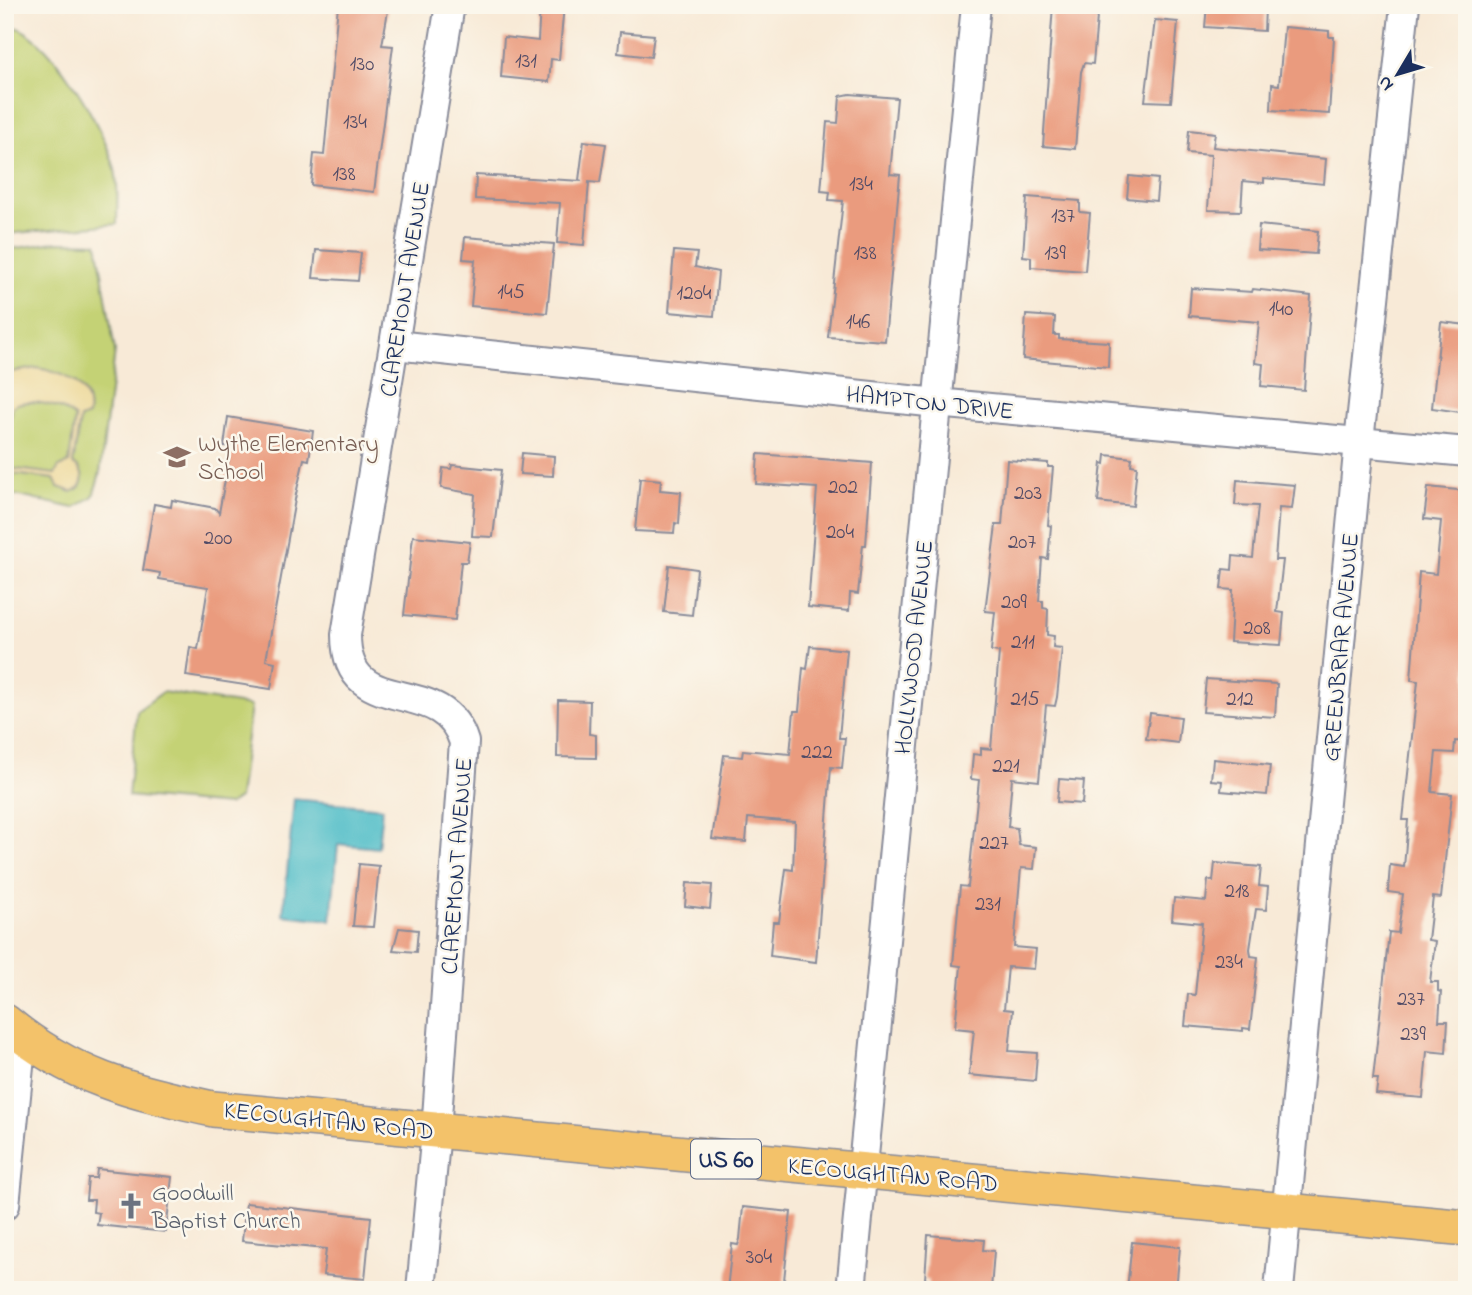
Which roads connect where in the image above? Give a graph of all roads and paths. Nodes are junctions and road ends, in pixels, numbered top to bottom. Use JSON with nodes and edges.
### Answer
{"nodes":[{"id":1,"x":450,"y":5,"type":"edge"},
{"id":2,"x":976,"y":5,"type":"edge"},
{"id":3,"x":1405,"y":5,"type":"edge"},
{"id":4,"x":395,"y":345,"type":"junction"},
{"id":5,"x":937,"y":403,"type":"junction"},
{"id":6,"x":1359,"y":442,"type":"junction"},
{"id":7,"x":1467,"y":452,"type":"edge"},
{"id":8,"x":14,"y":1029,"type":"edge"},
{"id":9,"x":11,"y":1093,"type":"edge"},
{"id":10,"x":436,"y":1131,"type":"junction"},
{"id":11,"x":862,"y":1171,"type":"junction"},
{"id":12,"x":5,"y":1205,"type":"edge"},
{"id":13,"x":1287,"y":1210,"type":"junction"},
{"id":14,"x":1467,"y":1228,"type":"edge"},
{"id":15,"x":421,"y":1290,"type":"edge"},
{"id":16,"x":850,"y":1290,"type":"edge"},
{"id":17,"x":1279,"y":1290,"type":"edge"}],
"edges":[{"from":1,"to":4,"type":"street","name":"CLAREMONT AVENUE"},
{"from":2,"to":5,"type":"street","name":"HOLLYWOOD AVENUE"},
{"from":3,"to":6,"type":"street","name":"GREENBRIAR AVENUE"},
{"from":4,"to":5,"type":"street","name":"HAMPTON DRIVE"},
{"from":4,"to":10,"type":"street","name":"CLAREMONT AVENUE"},
{"from":5,"to":6,"type":"street","name":"HAMPTON DRIVE"},
{"from":5,"to":11,"type":"street","name":"HOLLYWOOD AVENUE"},
{"from":6,"to":7,"type":"street","name":"HAMPTON DRIVE"},
{"from":6,"to":13,"type":"street","name":"GREENBRIAR AVENUE"},
{"from":8,"to":9,"type":"street"},
{"from":8,"to":10,"type":"main road","name":"KECOUGHTAN ROAD","number":"US 60"},
{"from":9,"to":12,"type":"street"},
{"from":10,"to":11,"type":"main road","name":"KECOUGHTAN ROAD","number":"US 60"},
{"from":10,"to":15,"type":"street","name":"CLAREMONT AVENUE"},
{"from":11,"to":13,"type":"main road","name":"KECOUGHTAN ROAD","number":"US 60"},
{"from":11,"to":16,"type":"street","name":"HOLLYWOOD AVENUE"},
{"from":13,"to":14,"type":"main road","name":"KECOUGHTAN ROAD","number":"US 60"},
{"from":13,"to":17,"type":"street","name":"GREENBRIAR AVENUE"}]}
